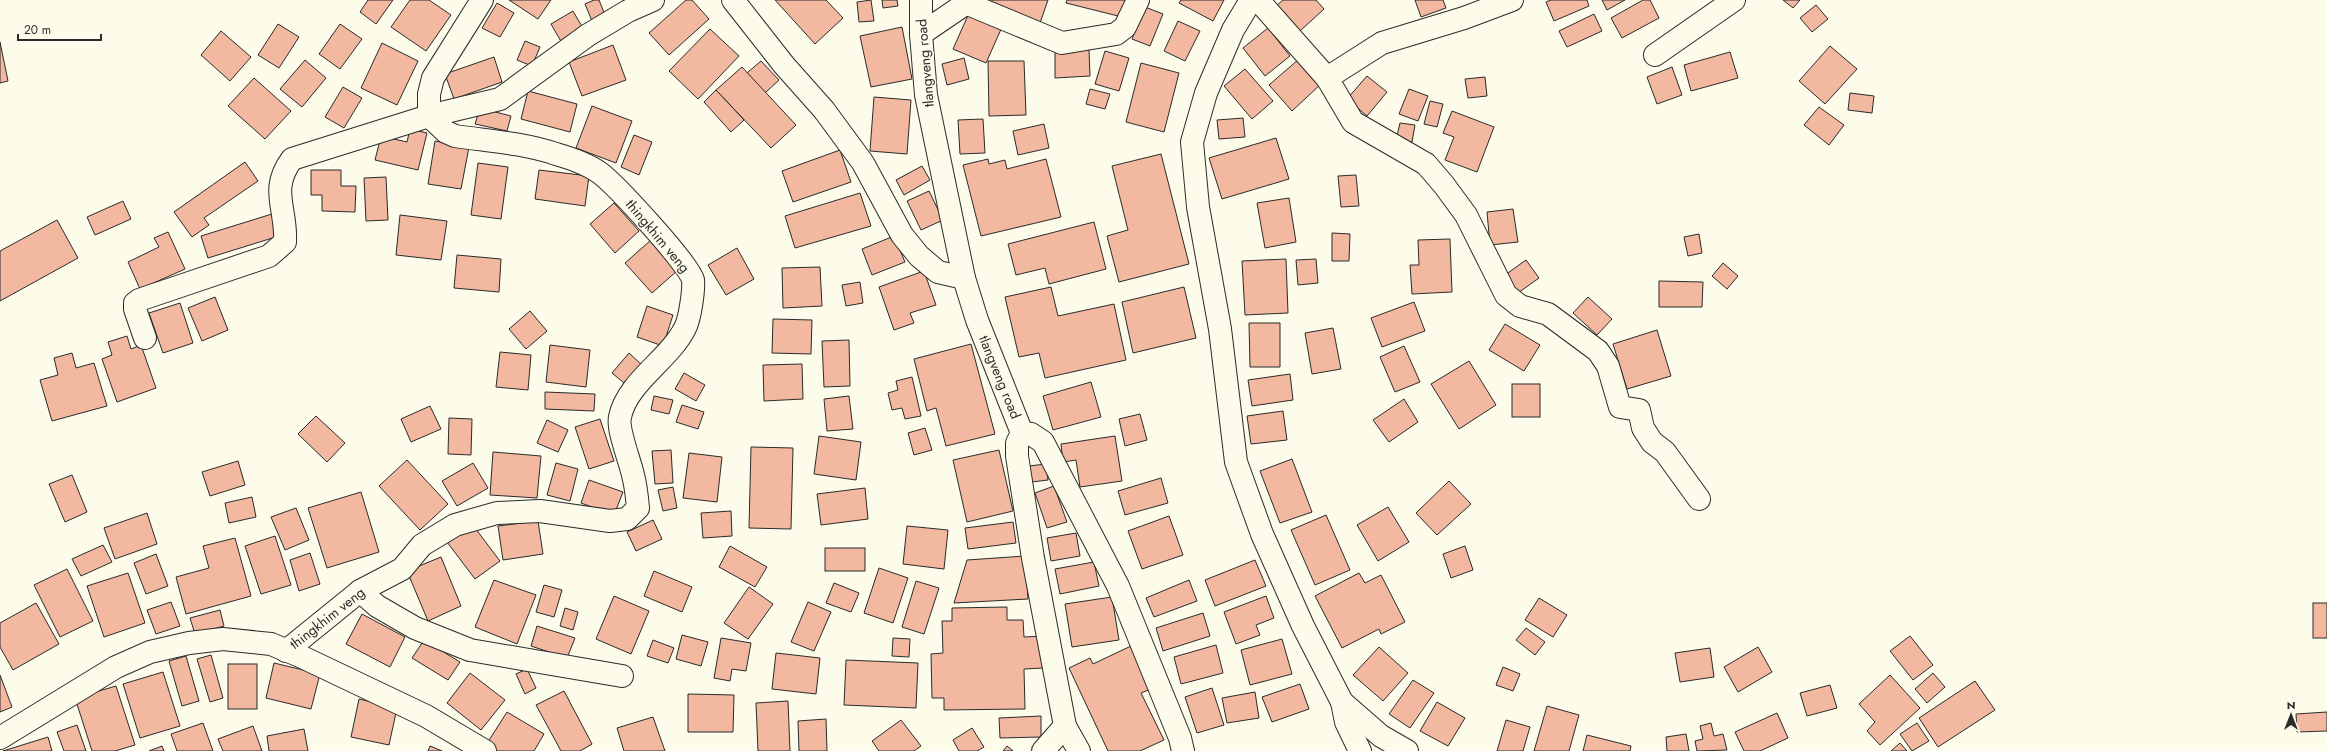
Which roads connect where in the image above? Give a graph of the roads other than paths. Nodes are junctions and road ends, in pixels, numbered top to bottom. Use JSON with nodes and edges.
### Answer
{"nodes":[{"id":1,"x":482,"y":0,"type":"edge"},
{"id":2,"x":653,"y":0,"type":"edge"},
{"id":3,"x":733,"y":0,"type":"edge"},
{"id":4,"x":921,"y":0,"type":"edge"},
{"id":5,"x":1138,"y":0,"type":"edge"},
{"id":6,"x":1251,"y":0,"type":"edge"},
{"id":7,"x":1258,"y":0,"type":"edge"},
{"id":8,"x":1512,"y":0,"type":"edge"},
{"id":9,"x":1734,"y":0,"type":"edge"},
{"id":10,"x":969,"y":2,"type":"edge"},
{"id":11,"x":921,"y":34,"type":"junction"},
{"id":12,"x":1655,"y":55,"type":"dead end"},
{"id":13,"x":1327,"y":78,"type":"junction"},
{"id":14,"x":429,"y":116,"type":"junction"},
{"id":15,"x":964,"y":278,"type":"junction"},
{"id":16,"x":145,"y":338,"type":"dead end"},
{"id":17,"x":1022,"y":433,"type":"junction"},
{"id":18,"x":1699,"y":498,"type":"dead end"},
{"id":19,"x":360,"y":591,"type":"junction"},
{"id":20,"x":286,"y":650,"type":"junction"},
{"id":21,"x":622,"y":676,"type":"dead end"},
{"id":22,"x":1342,"y":702,"type":"junction"},
{"id":23,"x":1065,"y":726,"type":"junction"},
{"id":24,"x":0,"y":738,"type":"edge"},
{"id":25,"x":485,"y":751,"type":"edge"},
{"id":26,"x":1043,"y":751,"type":"edge"},
{"id":27,"x":1080,"y":751,"type":"edge"},
{"id":28,"x":1183,"y":751,"type":"edge"},
{"id":29,"x":1360,"y":751,"type":"edge"},
{"id":30,"x":1407,"y":751,"type":"edge"}],
"edges":[{"from":1,"to":14,"type":"main road"},
{"from":2,"to":14,"type":"main road"},
{"from":3,"to":15,"type":"main road"},
{"from":4,"to":11,"type":"main road","name":"tlangveng road"},
{"from":5,"to":10,"type":"main road"},
{"from":6,"to":22,"type":"main road"},
{"from":7,"to":13,"type":"main road"},
{"from":8,"to":13,"type":"main road"},
{"from":9,"to":12,"type":"main road"},
{"from":10,"to":11,"type":"main road"},
{"from":11,"to":15,"type":"main road","name":"tlangveng road"},
{"from":13,"to":18,"type":"main road"},
{"from":14,"to":16,"type":"main road"},
{"from":14,"to":19,"type":"main road","name":"thingkhim veng"},
{"from":15,"to":17,"type":"main road","name":"tlangveng road"},
{"from":17,"to":23,"type":"main road","name":"tlangveng road"},
{"from":17,"to":28,"type":"main road"},
{"from":19,"to":20,"type":"main road","name":"thingkhim veng"},
{"from":19,"to":21,"type":"main road"},
{"from":20,"to":24,"type":"main road"},
{"from":20,"to":25,"type":"main road"},
{"from":22,"to":29,"type":"main road"},
{"from":22,"to":30,"type":"main road"},
{"from":23,"to":26,"type":"main road"},
{"from":23,"to":27,"type":"main road","name":"tlangveng road"}]}
